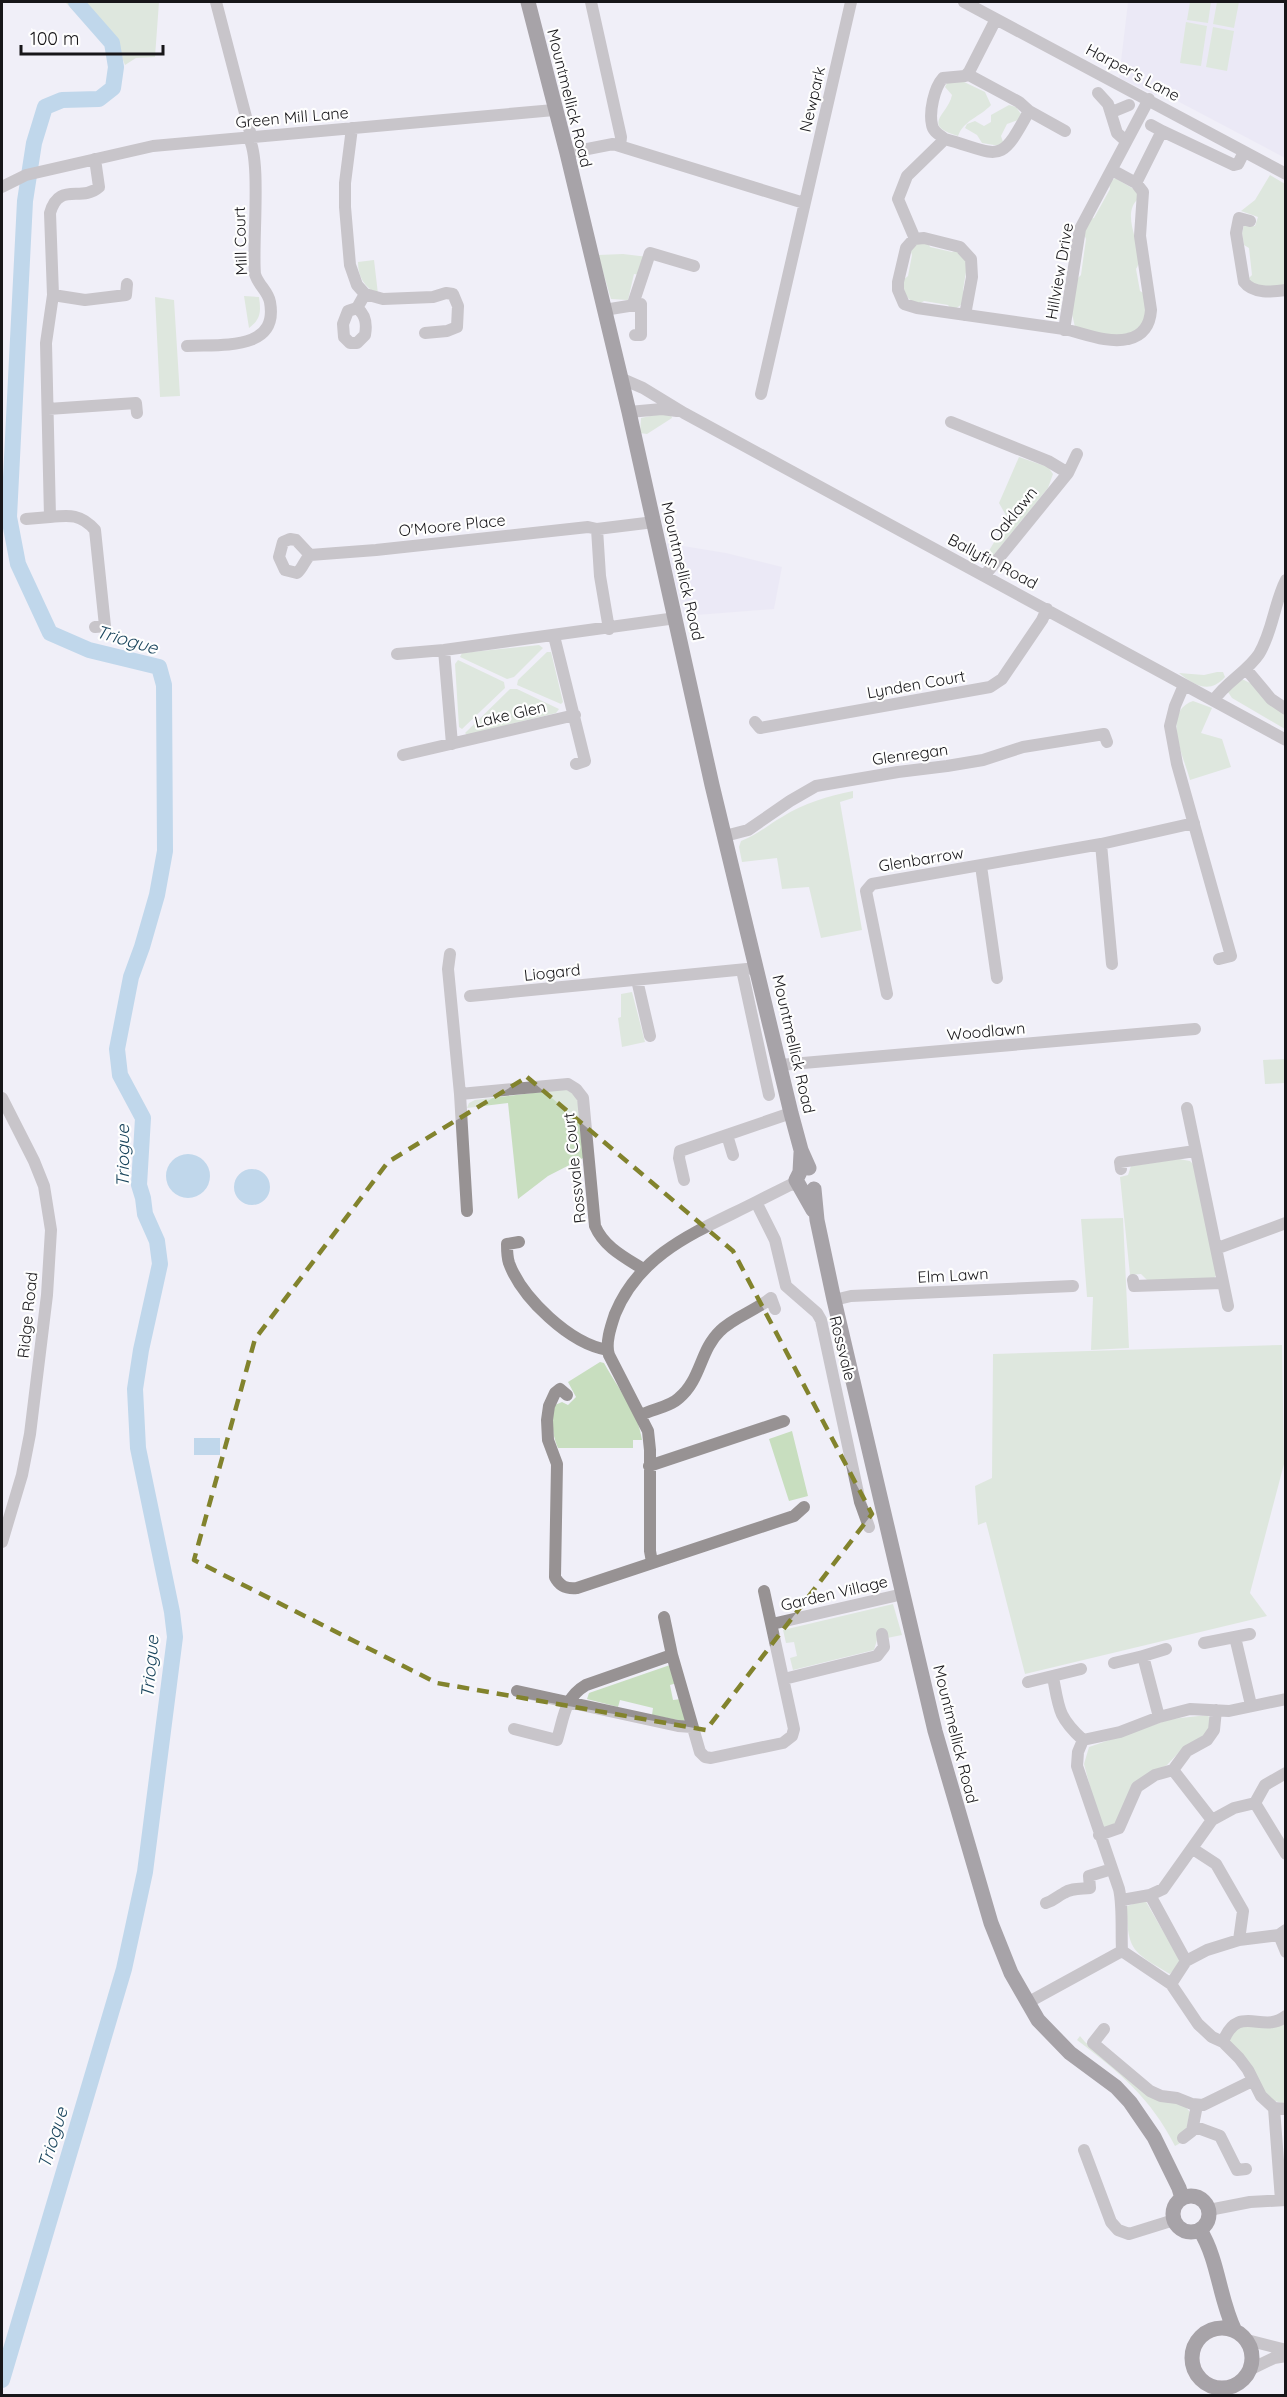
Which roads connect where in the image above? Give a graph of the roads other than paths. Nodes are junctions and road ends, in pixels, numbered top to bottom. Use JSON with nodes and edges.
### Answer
{"nodes":[{"id":1,"x":216,"y":2,"type":"edge"},
{"id":2,"x":528,"y":2,"type":"edge"},
{"id":3,"x":591,"y":2,"type":"edge"},
{"id":4,"x":851,"y":2,"type":"edge"},
{"id":5,"x":964,"y":2,"type":"edge"},
{"id":6,"x":996,"y":19,"type":"junction"},
{"id":7,"x":967,"y":74,"type":"junction"},
{"id":8,"x":1098,"y":93,"type":"dead end"},
{"id":9,"x":1149,"y":99,"type":"junction"},
{"id":10,"x":1129,"y":105,"type":"dead end"},
{"id":11,"x":554,"y":111,"type":"junction"},
{"id":12,"x":1029,"y":111,"type":"junction"},
{"id":13,"x":1112,"y":112,"type":"junction"},
{"id":14,"x":352,"y":128,"type":"junction"},
{"id":15,"x":1065,"y":131,"type":"dead end"},
{"id":16,"x":249,"y":136,"type":"junction"},
{"id":17,"x":945,"y":139,"type":"junction"},
{"id":18,"x":1126,"y":141,"type":"junction"},
{"id":19,"x":620,"y":146,"type":"junction"},
{"id":20,"x":1244,"y":152,"type":"junction"},
{"id":21,"x":567,"y":153,"type":"junction"},
{"id":22,"x":95,"y":159,"type":"junction"},
{"id":23,"x":1112,"y":170,"type":"junction"},
{"id":24,"x":1286,"y":174,"type":"edge"},
{"id":25,"x":1136,"y":183,"type":"junction"},
{"id":26,"x":2,"y":187,"type":"edge"},
{"id":27,"x":804,"y":203,"type":"junction"},
{"id":28,"x":1250,"y":222,"type":"dead end"},
{"id":29,"x":915,"y":239,"type":"junction"},
{"id":30,"x":694,"y":266,"type":"dead end"},
{"id":31,"x":127,"y":284,"type":"dead end"},
{"id":32,"x":1286,"y":290,"type":"edge"},
{"id":33,"x":365,"y":294,"type":"junction"},
{"id":34,"x":53,"y":295,"type":"junction"},
{"id":35,"x":633,"y":304,"type":"junction"},
{"id":36,"x":357,"y":308,"type":"dead end"},
{"id":37,"x":603,"y":310,"type":"junction"},
{"id":38,"x":965,"y":315,"type":"junction"},
{"id":39,"x":1064,"y":330,"type":"junction"},
{"id":40,"x":424,"y":333,"type":"dead end"},
{"id":41,"x":635,"y":335,"type":"dead end"},
{"id":42,"x":188,"y":346,"type":"dead end"},
{"id":43,"x":620,"y":378,"type":"junction"},
{"id":44,"x":761,"y":394,"type":"dead end"},
{"id":45,"x":48,"y":409,"type":"junction"},
{"id":46,"x":629,"y":412,"type":"junction"},
{"id":47,"x":137,"y":413,"type":"dead end"},
{"id":48,"x":684,"y":413,"type":"junction"},
{"id":49,"x":951,"y":423,"type":"dead end"},
{"id":50,"x":1077,"y":454,"type":"dead end"},
{"id":51,"x":1068,"y":473,"type":"junction"},
{"id":52,"x":50,"y":517,"type":"junction"},
{"id":53,"x":26,"y":519,"type":"dead end"},
{"id":54,"x":654,"y":522,"type":"junction"},
{"id":55,"x":597,"y":529,"type":"junction"},
{"id":56,"x":310,"y":555,"type":"dead end"},
{"id":57,"x":984,"y":575,"type":"junction"},
{"id":58,"x":1286,"y":579,"type":"edge"},
{"id":59,"x":1047,"y":609,"type":"junction"},
{"id":60,"x":676,"y":618,"type":"junction"},
{"id":61,"x":95,"y":627,"type":"dead end"},
{"id":62,"x":609,"y":629,"type":"junction"},
{"id":63,"x":554,"y":636,"type":"junction"},
{"id":64,"x":444,"y":650,"type":"junction"},
{"id":65,"x":397,"y":654,"type":"dead end"},
{"id":66,"x":1246,"y":669,"type":"junction"},
{"id":67,"x":1184,"y":685,"type":"junction"},
{"id":68,"x":1214,"y":700,"type":"junction"},
{"id":69,"x":1286,"y":709,"type":"edge"},
{"id":70,"x":575,"y":715,"type":"junction"},
{"id":71,"x":755,"y":722,"type":"dead end"},
{"id":72,"x":1286,"y":740,"type":"edge"},
{"id":73,"x":1107,"y":742,"type":"dead end"},
{"id":74,"x":452,"y":744,"type":"junction"},
{"id":75,"x":404,"y":755,"type":"dead end"},
{"id":76,"x":576,"y":764,"type":"dead end"},
{"id":77,"x":1194,"y":823,"type":"junction"},
{"id":78,"x":725,"y":836,"type":"junction"},
{"id":79,"x":1101,"y":844,"type":"junction"},
{"id":80,"x":981,"y":866,"type":"junction"},
{"id":81,"x":450,"y":954,"type":"dead end"},
{"id":82,"x":1219,"y":959,"type":"dead end"},
{"id":83,"x":1111,"y":964,"type":"dead end"},
{"id":84,"x":749,"y":969,"type":"junction"},
{"id":85,"x":996,"y":979,"type":"dead end"},
{"id":86,"x":637,"y":980,"type":"junction"},
{"id":87,"x":887,"y":994,"type":"dead end"},
{"id":88,"x":470,"y":996,"type":"dead end"},
{"id":89,"x":1195,"y":1029,"type":"dead end"},
{"id":90,"x":650,"y":1036,"type":"dead end"},
{"id":91,"x":780,"y":1065,"type":"junction"},
{"id":92,"x":460,"y":1094,"type":"junction"},
{"id":93,"x":769,"y":1095,"type":"dead end"},
{"id":94,"x":2,"y":1098,"type":"edge"},
{"id":95,"x":1187,"y":1108,"type":"dead end"},
{"id":96,"x":791,"y":1113,"type":"junction"},
{"id":97,"x":727,"y":1135,"type":"junction"},
{"id":98,"x":1195,"y":1151,"type":"junction"},
{"id":99,"x":733,"y":1155,"type":"dead end"},
{"id":100,"x":1121,"y":1169,"type":"dead end"},
{"id":101,"x":684,"y":1180,"type":"dead end"},
{"id":102,"x":805,"y":1181,"type":"junction"},
{"id":103,"x":756,"y":1202,"type":"junction"},
{"id":104,"x":467,"y":1211,"type":"dead end"},
{"id":105,"x":1286,"y":1223,"type":"edge"},
{"id":106,"x":519,"y":1242,"type":"dead end"},
{"id":107,"x":1218,"y":1248,"type":"junction"},
{"id":108,"x":643,"y":1269,"type":"junction"},
{"id":109,"x":1133,"y":1280,"type":"dead end"},
{"id":110,"x":1222,"y":1283,"type":"junction"},
{"id":111,"x":1073,"y":1286,"type":"dead end"},
{"id":112,"x":834,"y":1300,"type":"junction"},
{"id":113,"x":1228,"y":1306,"type":"dead end"},
{"id":114,"x":775,"y":1310,"type":"dead end"},
{"id":115,"x":608,"y":1350,"type":"junction"},
{"id":116,"x":567,"y":1395,"type":"dead end"},
{"id":117,"x":641,"y":1415,"type":"junction"},
{"id":118,"x":784,"y":1421,"type":"dead end"},
{"id":119,"x":649,"y":1466,"type":"junction"},
{"id":120,"x":804,"y":1507,"type":"dead end"},
{"id":121,"x":868,"y":1527,"type":"dead end"},
{"id":122,"x":2,"y":1542,"type":"edge"},
{"id":123,"x":652,"y":1562,"type":"junction"},
{"id":124,"x":764,"y":1590,"type":"dead end"},
{"id":125,"x":903,"y":1594,"type":"junction"},
{"id":126,"x":664,"y":1617,"type":"dead end"},
{"id":127,"x":772,"y":1624,"type":"junction"},
{"id":128,"x":882,"y":1634,"type":"dead end"},
{"id":129,"x":1250,"y":1634,"type":"dead end"},
{"id":130,"x":1235,"y":1637,"type":"junction"},
{"id":131,"x":1204,"y":1643,"type":"dead end"},
{"id":132,"x":1167,"y":1649,"type":"dead end"},
{"id":133,"x":672,"y":1655,"type":"junction"},
{"id":134,"x":1143,"y":1656,"type":"junction"},
{"id":135,"x":1114,"y":1663,"type":"dead end"},
{"id":136,"x":1082,"y":1669,"type":"dead end"},
{"id":137,"x":1053,"y":1677,"type":"junction"},
{"id":138,"x":784,"y":1679,"type":"junction"},
{"id":139,"x":1028,"y":1682,"type":"dead end"},
{"id":140,"x":517,"y":1691,"type":"dead end"},
{"id":141,"x":1286,"y":1699,"type":"edge"},
{"id":142,"x":567,"y":1702,"type":"junction"},
{"id":143,"x":1251,"y":1705,"type":"junction"},
{"id":144,"x":1216,"y":1710,"type":"junction"},
{"id":145,"x":1159,"y":1717,"type":"junction"},
{"id":146,"x":692,"y":1727,"type":"junction"},
{"id":147,"x":514,"y":1729,"type":"dead end"},
{"id":148,"x":1083,"y":1740,"type":"junction"},
{"id":149,"x":1173,"y":1770,"type":"junction"},
{"id":150,"x":1286,"y":1773,"type":"edge"},
{"id":151,"x":1255,"y":1803,"type":"junction"},
{"id":152,"x":1212,"y":1820,"type":"junction"},
{"id":153,"x":1099,"y":1835,"type":"junction"},
{"id":154,"x":1192,"y":1849,"type":"junction"},
{"id":155,"x":1285,"y":1855,"type":"edge"},
{"id":156,"x":1112,"y":1869,"type":"junction"},
{"id":157,"x":1150,"y":1895,"type":"junction"},
{"id":158,"x":1122,"y":1900,"type":"junction"},
{"id":159,"x":1046,"y":1903,"type":"dead end"},
{"id":160,"x":1282,"y":1933,"type":"edge"},
{"id":161,"x":1239,"y":1940,"type":"junction"},
{"id":162,"x":1122,"y":1950,"type":"junction"},
{"id":163,"x":1286,"y":1953,"type":"edge"},
{"id":164,"x":1186,"y":1961,"type":"junction"},
{"id":165,"x":1171,"y":1984,"type":"junction"},
{"id":166,"x":1027,"y":2003,"type":"junction"},
{"id":167,"x":1286,"y":2016,"type":"edge"},
{"id":168,"x":1104,"y":2029,"type":"dead end"},
{"id":169,"x":1223,"y":2042,"type":"junction"},
{"id":170,"x":1252,"y":2081,"type":"junction"},
{"id":171,"x":1197,"y":2105,"type":"junction"},
{"id":172,"x":1280,"y":2108,"type":"edge"},
{"id":173,"x":1193,"y":2126,"type":"junction"},
{"id":174,"x":1184,"y":2138,"type":"dead end"},
{"id":175,"x":1084,"y":2150,"type":"dead end"},
{"id":176,"x":1246,"y":2169,"type":"dead end"},
{"id":177,"x":1182,"y":2198,"type":"junction"},
{"id":178,"x":1283,"y":2200,"type":"edge"},
{"id":179,"x":1209,"y":2210,"type":"junction"},
{"id":180,"x":1174,"y":2220,"type":"junction"},
{"id":181,"x":1200,"y":2230,"type":"junction"},
{"id":182,"x":1222,"y":2291,"type":"junction"},
{"id":183,"x":1205,"y":2333,"type":"junction"},
{"id":184,"x":1241,"y":2335,"type":"junction"},
{"id":185,"x":1286,"y":2350,"type":"edge"},
{"id":186,"x":1286,"y":2356,"type":"edge"},
{"id":187,"x":1251,"y":2369,"type":"junction"},
{"id":188,"x":1207,"y":2389,"type":"edge"},
{"id":189,"x":1226,"y":2392,"type":"edge"}],
"edges":[{"from":1,"to":16,"type":"street"},
{"from":2,"to":11,"type":"main road","name":"Mountmellick Road"},
{"from":3,"to":19,"type":"street"},
{"from":4,"to":27,"type":"street","name":"Newpark"},
{"from":5,"to":6,"type":"street","name":"Harper's Lane"},
{"from":6,"to":7,"type":"street"},
{"from":6,"to":9,"type":"street","name":"Harper's Lane"},
{"from":7,"to":12,"type":"street"},
{"from":7,"to":17,"type":"street"},
{"from":8,"to":13,"type":"street"},
{"from":9,"to":18,"type":"street","name":"Hillview Drive"},
{"from":9,"to":20,"type":"street","name":"Harper's Lane"},
{"from":10,"to":13,"type":"street"},
{"from":11,"to":14,"type":"street","name":"Green Mill Lane"},
{"from":11,"to":21,"type":"main road","name":"Mountmellick Road"},
{"from":12,"to":15,"type":"street"},
{"from":12,"to":17,"type":"street"},
{"from":13,"to":18,"type":"street"},
{"from":14,"to":16,"type":"street","name":"Green Mill Lane"},
{"from":14,"to":33,"type":"street"},
{"from":16,"to":22,"type":"street","name":"Green Mill Lane"},
{"from":16,"to":42,"type":"street","name":"Mill Court"},
{"from":17,"to":29,"type":"street"},
{"from":18,"to":23,"type":"street","name":"Hillview Drive"},
{"from":19,"to":21,"type":"street"},
{"from":19,"to":27,"type":"street"},
{"from":20,"to":24,"type":"street","name":"Harper's Lane"},
{"from":20,"to":25,"type":"street"},
{"from":21,"to":37,"type":"main road","name":"Mountmellick Road"},
{"from":22,"to":26,"type":"street","name":"Green Mill Lane"},
{"from":22,"to":34,"type":"street"},
{"from":23,"to":25,"type":"street"},
{"from":23,"to":39,"type":"street","name":"Hillview Drive"},
{"from":25,"to":39,"type":"street","name":"Hillview Drive"},
{"from":27,"to":44,"type":"street","name":"Newpark"},
{"from":28,"to":32,"type":"street"},
{"from":29,"to":38,"type":"street"},
{"from":29,"to":38,"type":"street"},
{"from":30,"to":35,"type":"street"},
{"from":31,"to":34,"type":"street"},
{"from":33,"to":36,"type":"street"},
{"from":33,"to":40,"type":"street"},
{"from":34,"to":45,"type":"street"},
{"from":35,"to":37,"type":"street"},
{"from":35,"to":41,"type":"street"},
{"from":37,"to":43,"type":"main road","name":"Mountmellick Road"},
{"from":38,"to":39,"type":"street"},
{"from":43,"to":46,"type":"main road","name":"Mountmellick Road"},
{"from":43,"to":48,"type":"street","name":"Ballyfin Road"},
{"from":45,"to":47,"type":"street"},
{"from":45,"to":52,"type":"street"},
{"from":46,"to":48,"type":"street","name":"Ballyfin Road"},
{"from":46,"to":54,"type":"main road","name":"Mountmellick Road"},
{"from":48,"to":57,"type":"street","name":"Ballyfin Road"},
{"from":49,"to":51,"type":"street"},
{"from":50,"to":51,"type":"street","name":"Oaklawn"},
{"from":51,"to":57,"type":"street","name":"Oaklawn"},
{"from":52,"to":53,"type":"street"},
{"from":52,"to":61,"type":"street"},
{"from":54,"to":55,"type":"street","name":"O'Moore Place"},
{"from":54,"to":60,"type":"main road","name":"Mountmellick Road"},
{"from":55,"to":56,"type":"street","name":"O'Moore Place"},
{"from":55,"to":62,"type":"street"},
{"from":57,"to":59,"type":"street","name":"Ballyfin Road"},
{"from":58,"to":66,"type":"street"},
{"from":59,"to":67,"type":"street","name":"Ballyfin Road"},
{"from":59,"to":71,"type":"street","name":"Lynden Court"},
{"from":60,"to":62,"type":"street"},
{"from":60,"to":78,"type":"main road","name":"Mountmellick Road"},
{"from":62,"to":63,"type":"street"},
{"from":63,"to":64,"type":"street"},
{"from":63,"to":70,"type":"street"},
{"from":64,"to":65,"type":"street"},
{"from":64,"to":74,"type":"street","name":"Lake Glen"},
{"from":66,"to":68,"type":"street"},
{"from":66,"to":69,"type":"street"},
{"from":67,"to":68,"type":"street","name":"Ballyfin Road"},
{"from":67,"to":77,"type":"street"},
{"from":68,"to":72,"type":"street","name":"Ballyfin Road"},
{"from":70,"to":74,"type":"street","name":"Lake Glen"},
{"from":70,"to":76,"type":"street"},
{"from":73,"to":78,"type":"street","name":"Glenregan"},
{"from":74,"to":75,"type":"street","name":"Lake Glen"},
{"from":77,"to":79,"type":"street","name":"Glenbarrow"},
{"from":77,"to":82,"type":"street"},
{"from":78,"to":84,"type":"main road","name":"Mountmellick Road"},
{"from":79,"to":80,"type":"street","name":"Glenbarrow"},
{"from":79,"to":83,"type":"street"},
{"from":80,"to":85,"type":"street","name":"Glenbarrow"},
{"from":80,"to":87,"type":"street","name":"Glenbarrow"},
{"from":81,"to":92,"type":"street"},
{"from":84,"to":86,"type":"street","name":"Liogard"},
{"from":84,"to":91,"type":"main road","name":"Mountmellick Road"},
{"from":84,"to":93,"type":"street"},
{"from":86,"to":88,"type":"street","name":"Liogard"},
{"from":86,"to":90,"type":"street"},
{"from":89,"to":91,"type":"street","name":"Woodlawn"},
{"from":91,"to":96,"type":"main road","name":"Mountmellick Road"},
{"from":92,"to":104,"type":"street"},
{"from":92,"to":108,"type":"street","name":"Rossvale Court"},
{"from":94,"to":122,"type":"street","name":"Ridge Road"},
{"from":95,"to":98,"type":"street"},
{"from":96,"to":97,"type":"street"},
{"from":96,"to":102,"type":"main road","name":"Mountmellick Road"},
{"from":97,"to":99,"type":"street"},
{"from":97,"to":101,"type":"street"},
{"from":98,"to":100,"type":"street"},
{"from":98,"to":107,"type":"street"},
{"from":102,"to":103,"type":"street"},
{"from":102,"to":112,"type":"main road","name":"Mountmellick Road"},
{"from":103,"to":108,"type":"street"},
{"from":103,"to":121,"type":"street","name":"Rossvale"},
{"from":105,"to":107,"type":"street"},
{"from":106,"to":115,"type":"street"},
{"from":107,"to":110,"type":"street"},
{"from":108,"to":115,"type":"street"},
{"from":109,"to":110,"type":"street"},
{"from":110,"to":113,"type":"street"},
{"from":111,"to":112,"type":"street","name":"Elm Lawn"},
{"from":112,"to":125,"type":"main road","name":"Mountmellick Road"},
{"from":114,"to":117,"type":"street"},
{"from":115,"to":117,"type":"street"},
{"from":116,"to":123,"type":"street"},
{"from":117,"to":119,"type":"street"},
{"from":118,"to":119,"type":"street"},
{"from":119,"to":123,"type":"street"},
{"from":120,"to":123,"type":"street"},
{"from":124,"to":127,"type":"street","name":"Garden Village"},
{"from":125,"to":127,"type":"street","name":"Garden Village"},
{"from":125,"to":166,"type":"main road","name":"Mountmellick Road"},
{"from":126,"to":133,"type":"street","name":"Garden Village"},
{"from":127,"to":138,"type":"street","name":"Garden Village"},
{"from":128,"to":138,"type":"street"},
{"from":129,"to":130,"type":"street"},
{"from":130,"to":131,"type":"street"},
{"from":130,"to":143,"type":"street"},
{"from":132,"to":134,"type":"street"},
{"from":133,"to":142,"type":"street"},
{"from":133,"to":146,"type":"street","name":"Garden Village"},
{"from":134,"to":135,"type":"street"},
{"from":134,"to":145,"type":"street"},
{"from":136,"to":137,"type":"street"},
{"from":137,"to":139,"type":"street"},
{"from":137,"to":148,"type":"street"},
{"from":138,"to":146,"type":"street","name":"Garden Village"},
{"from":140,"to":142,"type":"street"},
{"from":141,"to":143,"type":"street"},
{"from":142,"to":146,"type":"street"},
{"from":142,"to":147,"type":"street"},
{"from":143,"to":144,"type":"street"},
{"from":144,"to":145,"type":"street"},
{"from":144,"to":149,"type":"street"},
{"from":145,"to":148,"type":"street"},
{"from":148,"to":153,"type":"street"},
{"from":149,"to":152,"type":"street"},
{"from":149,"to":153,"type":"street"},
{"from":150,"to":151,"type":"street"},
{"from":151,"to":152,"type":"street"},
{"from":151,"to":155,"type":"street"},
{"from":152,"to":154,"type":"street"},
{"from":153,"to":156,"type":"street"},
{"from":154,"to":157,"type":"street"},
{"from":154,"to":161,"type":"street"},
{"from":156,"to":158,"type":"street"},
{"from":156,"to":159,"type":"street"},
{"from":157,"to":158,"type":"street"},
{"from":157,"to":164,"type":"street"},
{"from":158,"to":162,"type":"street"},
{"from":160,"to":161,"type":"street"},
{"from":160,"to":163,"type":"street"},
{"from":161,"to":164,"type":"street"},
{"from":162,"to":165,"type":"street"},
{"from":162,"to":166,"type":"street"},
{"from":164,"to":165,"type":"street"},
{"from":165,"to":169,"type":"street"},
{"from":166,"to":177,"type":"main road","name":"Mountmellick Road"},
{"from":167,"to":169,"type":"street"},
{"from":168,"to":171,"type":"street"},
{"from":169,"to":170,"type":"street"},
{"from":170,"to":171,"type":"street"},
{"from":170,"to":172,"type":"street"},
{"from":171,"to":173,"type":"street"},
{"from":172,"to":178,"type":"street"},
{"from":173,"to":174,"type":"street"},
{"from":173,"to":176,"type":"street"},
{"from":175,"to":180,"type":"street"},
{"from":177,"to":179,"type":"main road"},
{"from":177,"to":180,"type":"main road"},
{"from":178,"to":179,"type":"street"},
{"from":179,"to":181,"type":"main road"},
{"from":180,"to":181,"type":"main road"},
{"from":181,"to":182,"type":"main road"},
{"from":182,"to":183,"type":"main road"},
{"from":182,"to":184,"type":"main road"},
{"from":183,"to":184,"type":"main road"},
{"from":183,"to":188,"type":"main road"},
{"from":184,"to":185,"type":"street"},
{"from":184,"to":187,"type":"main road"},
{"from":186,"to":187,"type":"street"},
{"from":187,"to":189,"type":"main road"},
{"from":188,"to":189,"type":"main road"}]}
